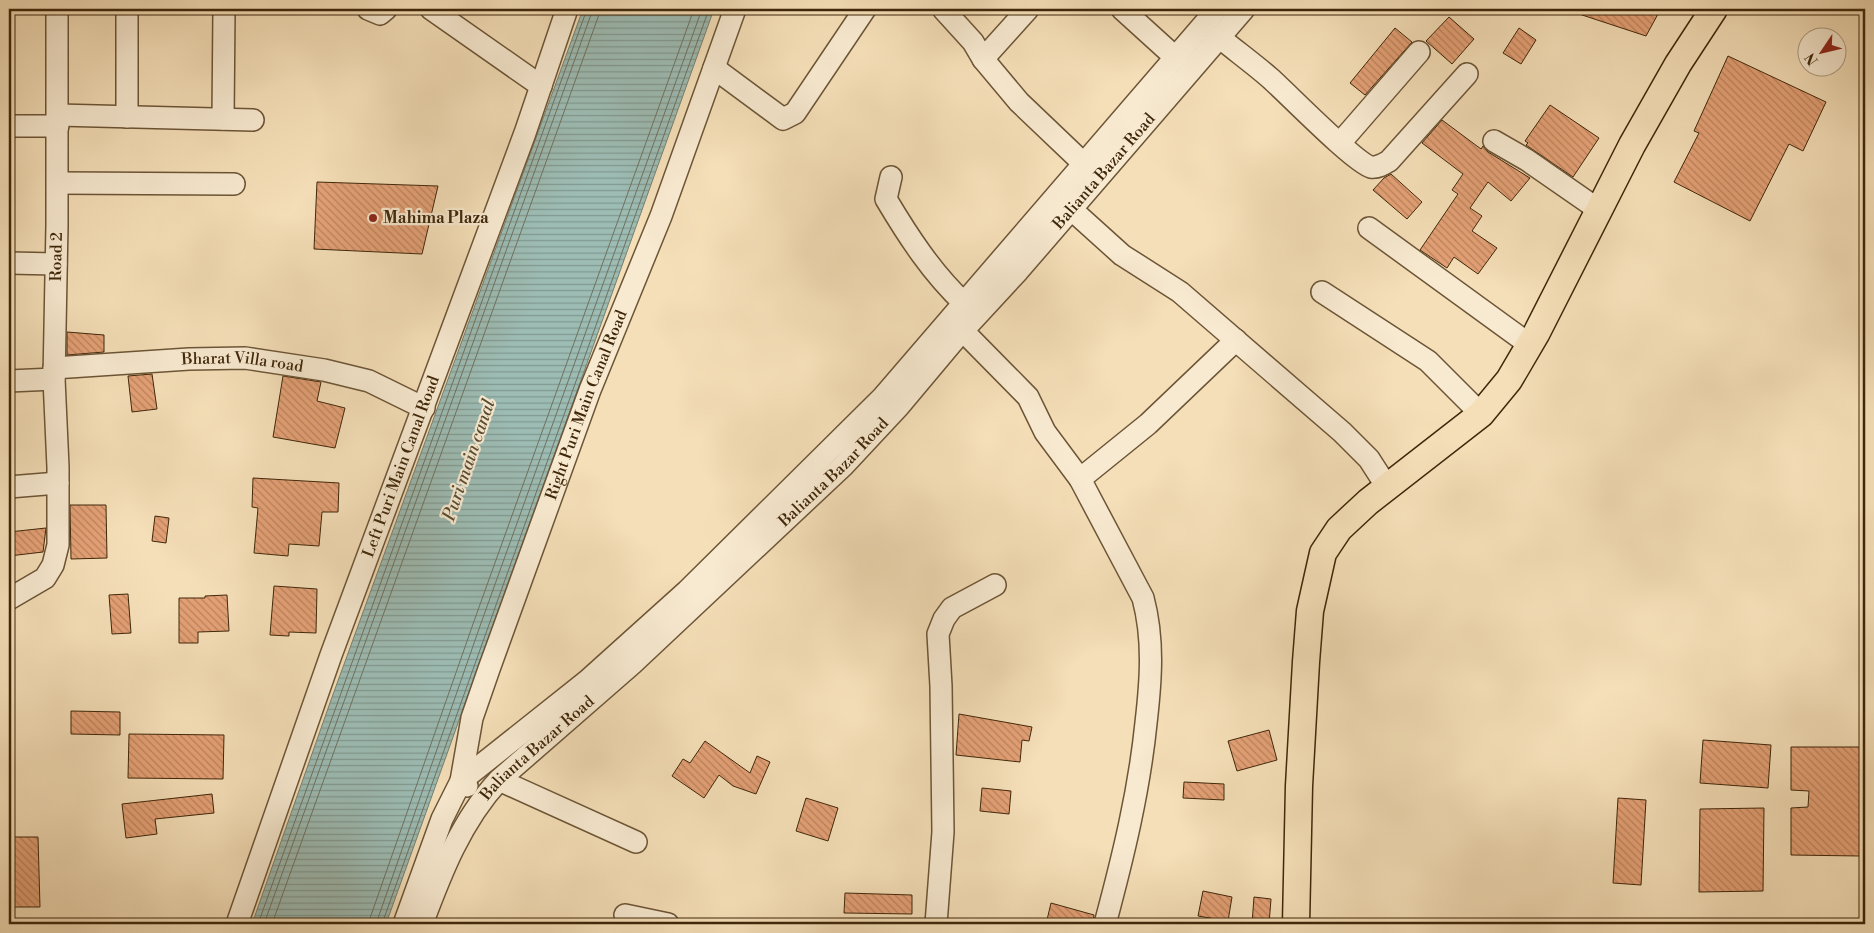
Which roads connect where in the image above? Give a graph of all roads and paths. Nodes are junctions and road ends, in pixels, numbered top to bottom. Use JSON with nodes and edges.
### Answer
{"nodes":[{"id":1,"x":57,"y":9,"type":"edge"},
{"id":2,"x":127,"y":9,"type":"edge"},
{"id":3,"x":224,"y":9,"type":"edge"},
{"id":4,"x":368,"y":9,"type":"edge"},
{"id":5,"x":386,"y":9,"type":"edge"},
{"id":6,"x":430,"y":9,"type":"edge"},
{"id":7,"x":567,"y":9,"type":"edge"},
{"id":8,"x":735,"y":9,"type":"edge"},
{"id":9,"x":865,"y":9,"type":"edge"},
{"id":10,"x":943,"y":9,"type":"edge"},
{"id":11,"x":1028,"y":9,"type":"edge"},
{"id":12,"x":1122,"y":9,"type":"edge"},
{"id":13,"x":1217,"y":9,"type":"edge"},
{"id":14,"x":1244,"y":9,"type":"edge"},
{"id":15,"x":1714,"y":9,"type":"edge"},
{"id":16,"x":1219,"y":37,"type":"junction"},
{"id":17,"x":1419,"y":52,"type":"dead end"},
{"id":18,"x":1176,"y":58,"type":"junction"},
{"id":19,"x":983,"y":59,"type":"junction"},
{"id":20,"x":714,"y":68,"type":"junction"},
{"id":21,"x":1466,"y":74,"type":"dead end"},
{"id":22,"x":541,"y":86,"type":"junction"},
{"id":23,"x":127,"y":117,"type":"junction"},
{"id":24,"x":223,"y":119,"type":"junction"},
{"id":25,"x":253,"y":120,"type":"dead end"},
{"id":26,"x":58,"y":121,"type":"junction"},
{"id":27,"x":9,"y":126,"type":"edge"},
{"id":28,"x":1494,"y":141,"type":"dead end"},
{"id":29,"x":1340,"y":143,"type":"junction"},
{"id":30,"x":1083,"y":163,"type":"junction"},
{"id":31,"x":891,"y":177,"type":"dead end"},
{"id":32,"x":58,"y":183,"type":"junction"},
{"id":33,"x":234,"y":184,"type":"dead end"},
{"id":34,"x":1071,"y":209,"type":"junction"},
{"id":35,"x":1599,"y":210,"type":"junction"},
{"id":36,"x":1369,"y":228,"type":"dead end"},
{"id":37,"x":9,"y":263,"type":"edge"},
{"id":38,"x":56,"y":264,"type":"junction"},
{"id":39,"x":1322,"y":292,"type":"dead end"},
{"id":40,"x":964,"y":303,"type":"junction"},
{"id":41,"x":963,"y":331,"type":"junction"},
{"id":42,"x":1236,"y":340,"type":"junction"},
{"id":43,"x":1530,"y":345,"type":"junction"},
{"id":44,"x":54,"y":373,"type":"junction"},
{"id":45,"x":9,"y":381,"type":"edge"},
{"id":46,"x":424,"y":408,"type":"junction"},
{"id":47,"x":1481,"y":414,"type":"junction"},
{"id":48,"x":1080,"y":479,"type":"junction"},
{"id":49,"x":9,"y":487,"type":"edge"},
{"id":50,"x":1387,"y":487,"type":"junction"},
{"id":51,"x":58,"y":493,"type":"junction"},
{"id":52,"x":995,"y":585,"type":"dead end"},
{"id":53,"x":9,"y":599,"type":"edge"},
{"id":54,"x":499,"y":780,"type":"junction"},
{"id":55,"x":461,"y":781,"type":"junction"},
{"id":56,"x":482,"y":798,"type":"junction"},
{"id":57,"x":636,"y":842,"type":"dead end"},
{"id":58,"x":625,"y":915,"type":"dead end"},
{"id":59,"x":237,"y":924,"type":"edge"},
{"id":60,"x":404,"y":924,"type":"edge"},
{"id":61,"x":422,"y":924,"type":"edge"},
{"id":62,"x":668,"y":924,"type":"edge"},
{"id":63,"x":936,"y":924,"type":"edge"},
{"id":64,"x":1105,"y":924,"type":"edge"},
{"id":65,"x":1296,"y":924,"type":"edge"}],
"edges":[{"from":1,"to":26,"type":"street","name":"Road 2"},
{"from":2,"to":23,"type":"street"},
{"from":3,"to":24,"type":"street"},
{"from":4,"to":5,"type":"street"},
{"from":6,"to":22,"type":"street"},
{"from":7,"to":22,"type":"street","name":"Left Puri Main Canal Road"},
{"from":8,"to":20,"type":"street","name":"Right Puri Main Canal Road"},
{"from":9,"to":20,"type":"street"},
{"from":10,"to":19,"type":"street"},
{"from":11,"to":19,"type":"street"},
{"from":12,"to":18,"type":"street"},
{"from":13,"to":18,"type":"street","name":"Balianta Bazar Road"},
{"from":14,"to":16,"type":"street","name":"Balianta Bazar Road"},
{"from":15,"to":35,"type":"main road"},
{"from":16,"to":29,"type":"street"},
{"from":16,"to":34,"type":"street","name":"Balianta Bazar Road"},
{"from":17,"to":29,"type":"street"},
{"from":18,"to":30,"type":"street","name":"Balianta Bazar Road"},
{"from":19,"to":30,"type":"street"},
{"from":20,"to":55,"type":"street","name":"Right Puri Main Canal Road"},
{"from":21,"to":29,"type":"street"},
{"from":22,"to":46,"type":"street","name":"Left Puri Main Canal Road"},
{"from":23,"to":24,"type":"street"},
{"from":23,"to":26,"type":"street"},
{"from":24,"to":25,"type":"street"},
{"from":26,"to":27,"type":"street"},
{"from":26,"to":32,"type":"street","name":"Road 2"},
{"from":28,"to":35,"type":"street"},
{"from":30,"to":40,"type":"street","name":"Balianta Bazar Road"},
{"from":31,"to":40,"type":"street"},
{"from":32,"to":33,"type":"street"},
{"from":32,"to":38,"type":"street","name":"Road 2"},
{"from":34,"to":41,"type":"street","name":"Balianta Bazar Road"},
{"from":34,"to":42,"type":"street"},
{"from":35,"to":43,"type":"main road"},
{"from":36,"to":43,"type":"street"},
{"from":37,"to":38,"type":"street"},
{"from":38,"to":44,"type":"street","name":"Road 2"},
{"from":39,"to":47,"type":"street"},
{"from":40,"to":55,"type":"street","name":"Balianta Bazar Road"},
{"from":41,"to":48,"type":"street"},
{"from":41,"to":54,"type":"street","name":"Balianta Bazar Road"},
{"from":42,"to":48,"type":"street"},
{"from":42,"to":50,"type":"street"},
{"from":43,"to":47,"type":"main road"},
{"from":44,"to":45,"type":"street","name":"Bharat Villa road"},
{"from":44,"to":46,"type":"street","name":"Bharat Villa road"},
{"from":44,"to":51,"type":"street","name":"Road 2"},
{"from":46,"to":59,"type":"street","name":"Left Puri Main Canal Road"},
{"from":47,"to":50,"type":"main road"},
{"from":48,"to":64,"type":"street"},
{"from":49,"to":51,"type":"street"},
{"from":50,"to":65,"type":"main road"},
{"from":51,"to":53,"type":"street","name":"Road 2"},
{"from":52,"to":63,"type":"street"},
{"from":54,"to":56,"type":"street","name":"Balianta Bazar Road"},
{"from":54,"to":57,"type":"street"},
{"from":55,"to":56,"type":"street"},
{"from":55,"to":60,"type":"street","name":"Balianta Bazar Road"},
{"from":56,"to":61,"type":"street","name":"Balianta Bazar Road"},
{"from":58,"to":62,"type":"street"}]}
